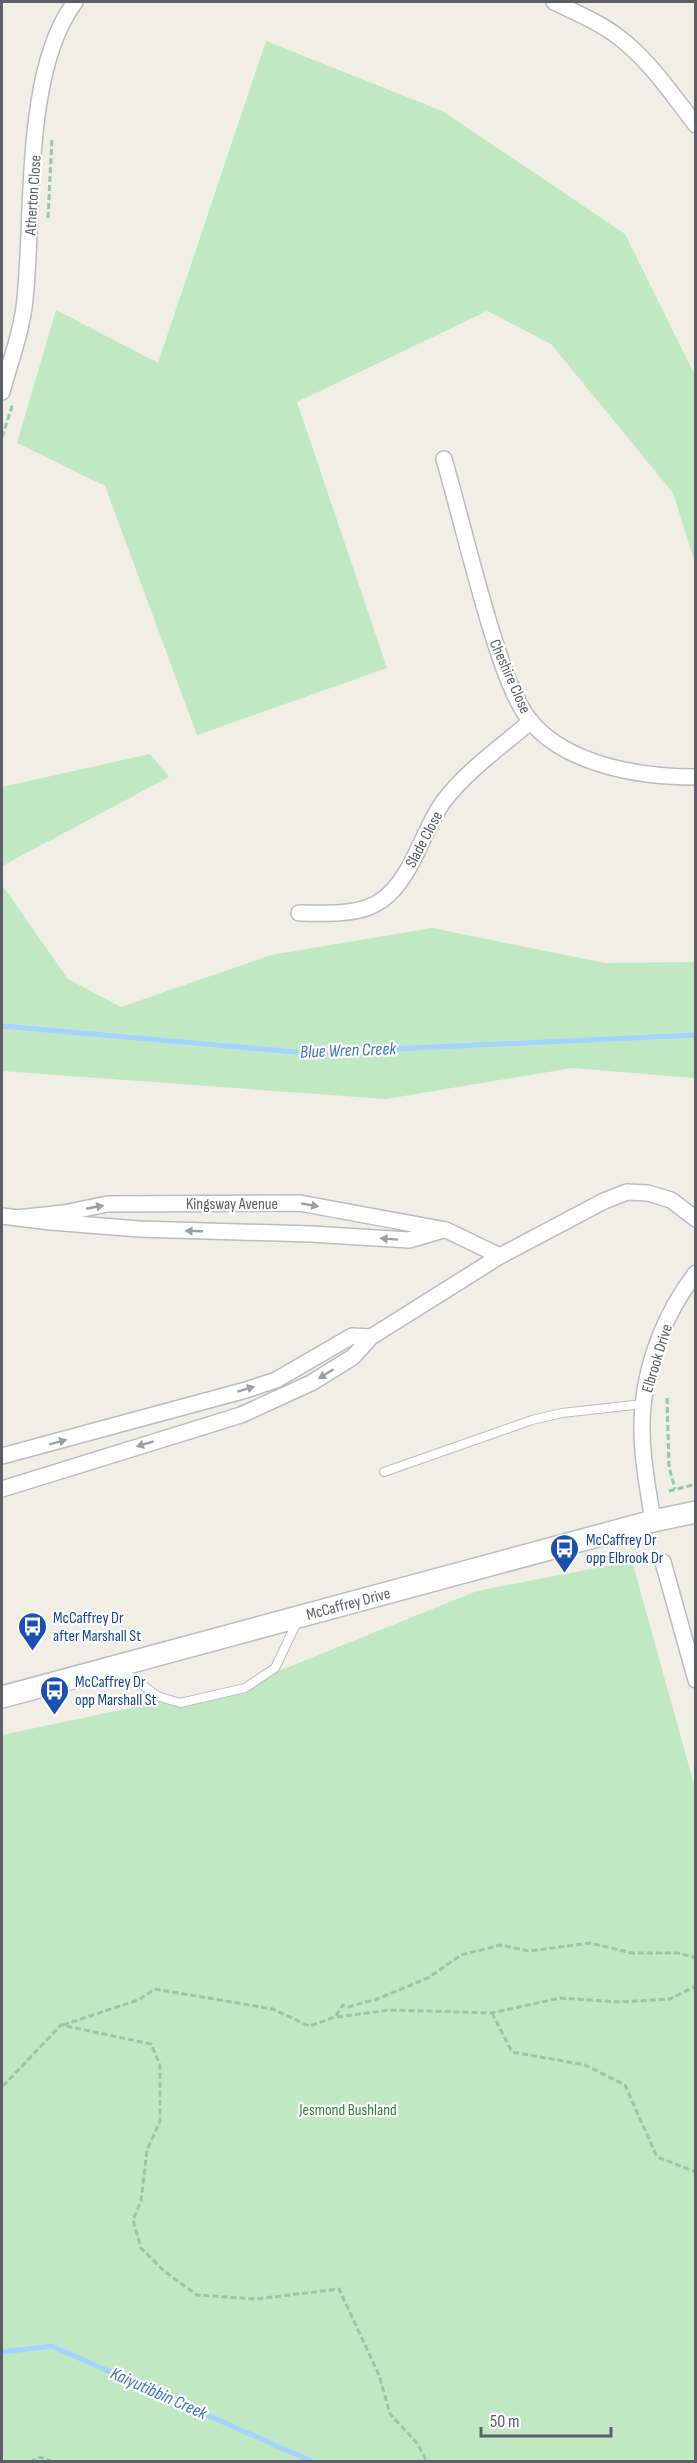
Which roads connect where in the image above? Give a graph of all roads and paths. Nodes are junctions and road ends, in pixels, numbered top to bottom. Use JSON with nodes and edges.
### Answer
{"nodes":[{"id":1,"x":75,"y":2,"type":"edge"},
{"id":2,"x":555,"y":2,"type":"edge"},
{"id":3,"x":696,"y":125,"type":"edge"},
{"id":4,"x":2,"y":392,"type":"edge"},
{"id":5,"x":444,"y":459,"type":"dead end"},
{"id":6,"x":531,"y":722,"type":"junction"},
{"id":7,"x":696,"y":777,"type":"edge"},
{"id":8,"x":299,"y":913,"type":"dead end"},
{"id":9,"x":9,"y":1217,"type":"edge"},
{"id":10,"x":696,"y":1219,"type":"edge"},
{"id":11,"x":446,"y":1230,"type":"junction"},
{"id":12,"x":500,"y":1256,"type":"junction"},
{"id":13,"x":696,"y":1273,"type":"edge"},
{"id":14,"x":371,"y":1337,"type":"junction"},
{"id":15,"x":667,"y":1398,"type":"dead end"},
{"id":16,"x":643,"y":1404,"type":"junction"},
{"id":17,"x":2,"y":1456,"type":"edge"},
{"id":18,"x":384,"y":1472,"type":"dead end"},
{"id":19,"x":696,"y":1484,"type":"edge"},
{"id":20,"x":2,"y":1489,"type":"edge"},
{"id":21,"x":675,"y":1490,"type":"junction"},
{"id":22,"x":669,"y":1491,"type":"dead end"},
{"id":23,"x":696,"y":1512,"type":"edge"},
{"id":24,"x":653,"y":1521,"type":"junction"},
{"id":25,"x":663,"y":1562,"type":"dead end"},
{"id":26,"x":301,"y":1615,"type":"junction"},
{"id":27,"x":108,"y":1668,"type":"junction"},
{"id":28,"x":696,"y":1680,"type":"edge"},
{"id":29,"x":2,"y":1697,"type":"edge"},
{"id":30,"x":696,"y":1958,"type":"edge"},
{"id":31,"x":696,"y":1986,"type":"edge"},
{"id":32,"x":492,"y":2013,"type":"junction"},
{"id":33,"x":335,"y":2017,"type":"junction"},
{"id":34,"x":62,"y":2025,"type":"junction"},
{"id":35,"x":2,"y":2085,"type":"edge"},
{"id":36,"x":696,"y":2172,"type":"edge"},
{"id":37,"x":30,"y":2462,"type":"edge"},
{"id":38,"x":53,"y":2462,"type":"edge"},
{"id":39,"x":427,"y":2462,"type":"edge"}],
"edges":[{"from":1,"to":4,"type":"street","name":"Atherton Close"},
{"from":2,"to":3,"type":"street"},
{"from":5,"to":6,"type":"street","name":"Cheshire Close"},
{"from":6,"to":7,"type":"street","name":"Cheshire Close"},
{"from":6,"to":8,"type":"street","name":"Slade Close"},
{"from":11,"to":9,"type":"street","name":"Kingsway Avenue","one_way":true},
{"from":9,"to":11,"type":"street","name":"Kingsway Avenue","one_way":true},
{"from":10,"to":12,"type":"street"},
{"from":11,"to":12,"type":"street","name":"Kingsway Avenue"},
{"from":12,"to":14,"type":"street"},
{"from":13,"to":16,"type":"street","name":"Elbrook Drive"},
{"from":17,"to":14,"type":"street","one_way":true},
{"from":14,"to":20,"type":"street","one_way":true},
{"from":15,"to":21,"type":"path"},
{"from":16,"to":18,"type":"lane"},
{"from":16,"to":24,"type":"street","name":"Elbrook Drive"},
{"from":19,"to":21,"type":"path"},
{"from":21,"to":22,"type":"path"},
{"from":23,"to":24,"type":"main road","name":"McCaffrey Drive"},
{"from":24,"to":26,"type":"main road","name":"McCaffrey Drive"},
{"from":25,"to":28,"type":"street"},
{"from":26,"to":27,"type":"main road","name":"McCaffrey Drive"},
{"from":26,"to":27,"type":"lane"},
{"from":27,"to":29,"type":"main road","name":"McCaffrey Drive"},
{"from":30,"to":33,"type":"path"},
{"from":31,"to":32,"type":"path"},
{"from":32,"to":33,"type":"path"},
{"from":32,"to":36,"type":"path"},
{"from":33,"to":34,"type":"path"},
{"from":34,"to":35,"type":"path"},
{"from":34,"to":39,"type":"path"},
{"from":37,"to":38,"type":"path"}]}
